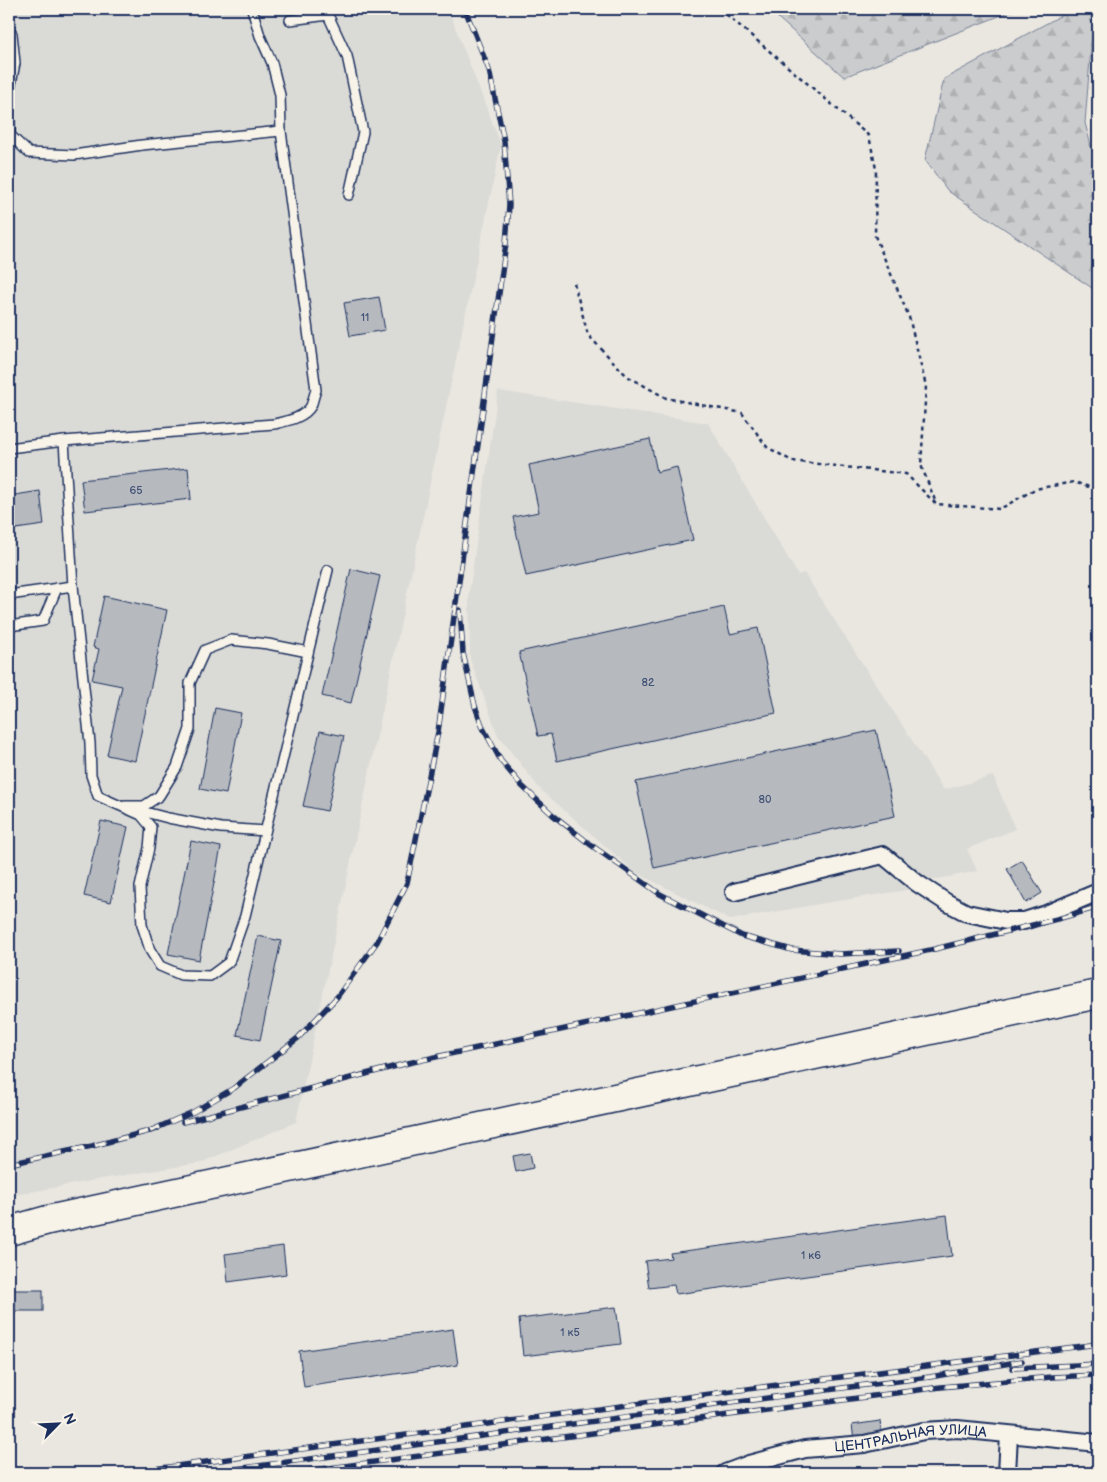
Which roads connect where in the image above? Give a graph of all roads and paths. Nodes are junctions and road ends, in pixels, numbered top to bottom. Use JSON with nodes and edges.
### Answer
{"nodes":[{"id":1,"x":252,"y":9,"type":"edge"},
{"id":2,"x":720,"y":9,"type":"edge"},
{"id":3,"x":328,"y":12,"type":"edge"},
{"id":4,"x":290,"y":20,"type":"dead end"},
{"id":5,"x":9,"y":34,"type":"edge"},
{"id":6,"x":9,"y":94,"type":"edge"},
{"id":7,"x":9,"y":106,"type":"edge"},
{"id":8,"x":281,"y":131,"type":"junction"},
{"id":9,"x":349,"y":196,"type":"dead end"},
{"id":10,"x":574,"y":283,"type":"dead end"},
{"id":11,"x":64,"y":441,"type":"junction"},
{"id":12,"x":9,"y":448,"type":"edge"},
{"id":13,"x":1098,"y":490,"type":"edge"},
{"id":14,"x":936,"y":504,"type":"junction"},
{"id":15,"x":328,"y":570,"type":"dead end"},
{"id":16,"x":72,"y":586,"type":"junction"},
{"id":17,"x":57,"y":588,"type":"junction"},
{"id":18,"x":9,"y":595,"type":"edge"},
{"id":19,"x":9,"y":626,"type":"edge"},
{"id":20,"x":308,"y":652,"type":"junction"},
{"id":21,"x":120,"y":806,"type":"junction"},
{"id":22,"x":265,"y":831,"type":"junction"},
{"id":23,"x":734,"y":892,"type":"dead end"},
{"id":24,"x":1098,"y":892,"type":"edge"},
{"id":25,"x":1098,"y":994,"type":"edge"},
{"id":26,"x":9,"y":1231,"type":"edge"},
{"id":27,"x":1009,"y":1434,"type":"junction"},
{"id":28,"x":1098,"y":1443,"type":"edge"},
{"id":29,"x":725,"y":1473,"type":"edge"},
{"id":30,"x":1007,"y":1473,"type":"edge"}],
"edges":[{"from":1,"to":8,"type":"lane"},
{"from":2,"to":14,"type":"path"},
{"from":3,"to":4,"type":"lane"},
{"from":3,"to":9,"type":"lane"},
{"from":5,"to":6,"type":"lane"},
{"from":7,"to":8,"type":"lane"},
{"from":8,"to":11,"type":"lane"},
{"from":10,"to":14,"type":"path"},
{"from":11,"to":12,"type":"lane"},
{"from":11,"to":16,"type":"lane"},
{"from":13,"to":14,"type":"path"},
{"from":15,"to":20,"type":"lane"},
{"from":16,"to":17,"type":"lane"},
{"from":16,"to":21,"type":"lane"},
{"from":17,"to":18,"type":"lane"},
{"from":17,"to":19,"type":"lane"},
{"from":20,"to":21,"type":"lane"},
{"from":20,"to":22,"type":"lane"},
{"from":21,"to":22,"type":"lane"},
{"from":21,"to":22,"type":"lane"},
{"from":23,"to":24,"type":"street"},
{"from":25,"to":26,"type":"highway"},
{"from":27,"to":28,"type":"street","name":"ЦЕНТРАЛЬНАЯ УЛИЦА"},
{"from":27,"to":29,"type":"street","name":"ЦЕНТРАЛЬНАЯ УЛИЦА"},
{"from":27,"to":30,"type":"street"}]}
